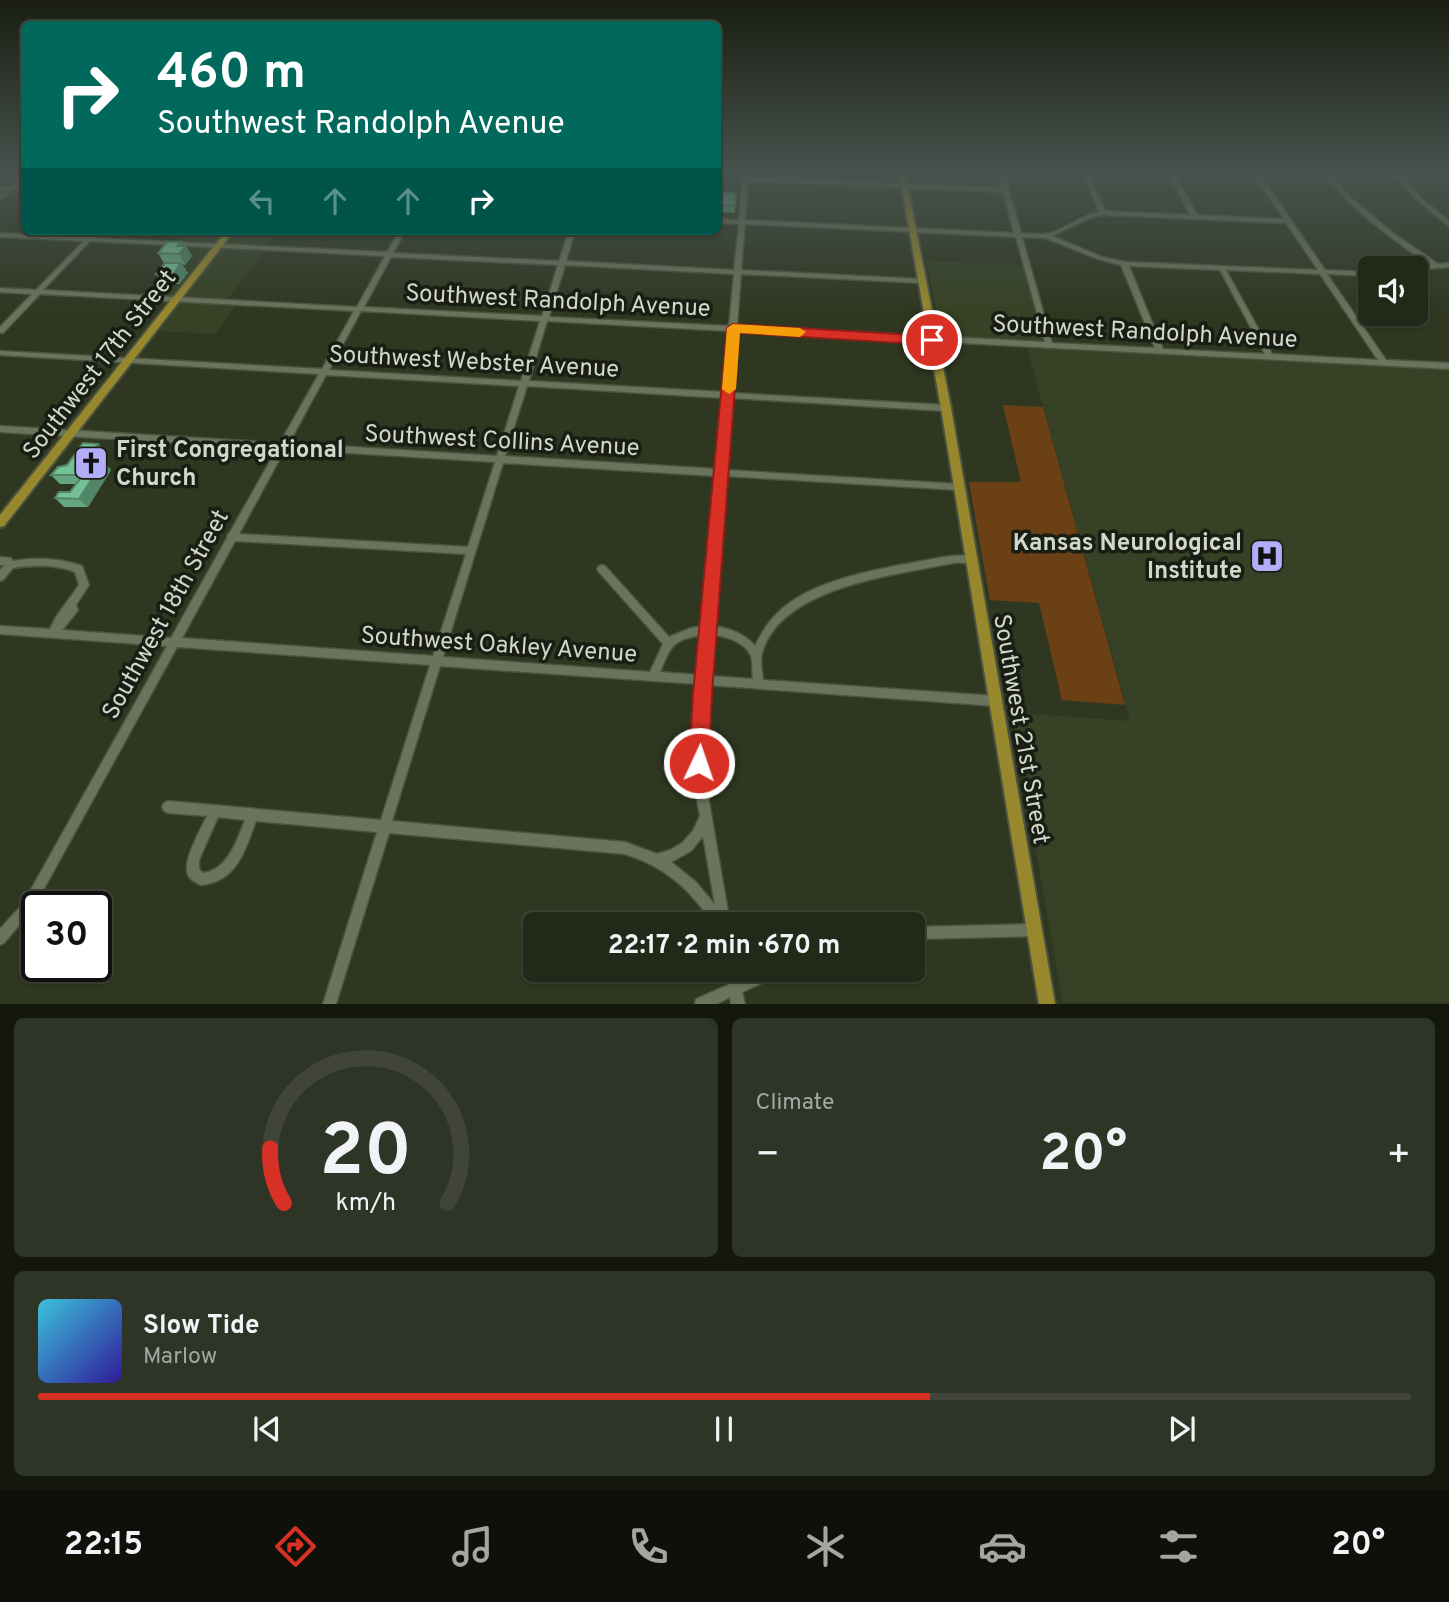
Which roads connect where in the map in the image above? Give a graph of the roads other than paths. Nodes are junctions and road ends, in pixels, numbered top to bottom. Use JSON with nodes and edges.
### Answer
{"nodes":[{"id":1,"x":910,"y":220,"type":"edge"},
{"id":2,"x":1015,"y":220,"type":"edge"},
{"id":3,"x":1078,"y":220,"type":"edge"},
{"id":4,"x":1285,"y":220,"type":"edge"},
{"id":5,"x":1288,"y":220,"type":"joint"},
{"id":6,"x":1369,"y":220,"type":"edge"},
{"id":7,"x":721,"y":221,"type":"edge"},
{"id":8,"x":741,"y":222,"type":"junction"},
{"id":9,"x":912,"y":230,"type":"junction"},
{"id":10,"x":0,"y":235,"type":"edge"},
{"id":11,"x":93,"y":235,"type":"edge"},
{"id":12,"x":227,"y":235,"type":"edge"},
{"id":13,"x":400,"y":235,"type":"edge"},
{"id":14,"x":571,"y":235,"type":"edge"},
{"id":15,"x":1019,"y":235,"type":"junction"},
{"id":16,"x":1046,"y":236,"type":"junction"},
{"id":17,"x":89,"y":239,"type":"junction"},
{"id":18,"x":219,"y":246,"type":"junction"},
{"id":19,"x":389,"y":254,"type":"junction"},
{"id":20,"x":562,"y":262,"type":"junction"},
{"id":21,"x":1124,"y":263,"type":"junction"},
{"id":22,"x":1435,"y":265,"type":"junction"},
{"id":23,"x":1449,"y":265,"type":"edge"},
{"id":24,"x":1428,"y":266,"type":"edge"},
{"id":25,"x":1222,"y":268,"type":"junction"},
{"id":26,"x":737,"y":271,"type":"junction"},
{"id":27,"x":1323,"y":273,"type":"junction"},
{"id":28,"x":1358,"y":274,"type":"edge"},
{"id":29,"x":922,"y":281,"type":"junction"},
{"id":30,"x":0,"y":290,"type":"edge"},
{"id":31,"x":38,"y":292,"type":"junction"},
{"id":32,"x":177,"y":299,"type":"junction"},
{"id":33,"x":358,"y":309,"type":"junction"},
{"id":34,"x":544,"y":318,"type":"junction"},
{"id":35,"x":733,"y":328,"type":"junction"},
{"id":36,"x":0,"y":331,"type":"edge"},
{"id":37,"x":932,"y":340,"type":"junction"},
{"id":38,"x":1049,"y":345,"type":"junction"},
{"id":39,"x":1160,"y":351,"type":"junction"},
{"id":40,"x":0,"y":353,"type":"edge"},
{"id":41,"x":1270,"y":357,"type":"junction"},
{"id":42,"x":128,"y":361,"type":"junction"},
{"id":43,"x":1383,"y":362,"type":"junction"},
{"id":44,"x":1449,"y":363,"type":"edge"},
{"id":45,"x":323,"y":372,"type":"junction"},
{"id":46,"x":524,"y":383,"type":"junction"},
{"id":47,"x":728,"y":395,"type":"junction"},
{"id":48,"x":946,"y":408,"type":"junction"},
{"id":49,"x":0,"y":429,"type":"edge"},
{"id":50,"x":70,"y":434,"type":"junction"},
{"id":51,"x":281,"y":447,"type":"junction"},
{"id":52,"x":500,"y":459,"type":"junction"},
{"id":53,"x":722,"y":472,"type":"junction"},
{"id":54,"x":959,"y":486,"type":"junction"},
{"id":55,"x":1,"y":521,"type":"edge"},
{"id":56,"x":231,"y":537,"type":"junction"},
{"id":57,"x":471,"y":551,"type":"junction"},
{"id":58,"x":972,"y":560,"type":"junction"},
{"id":59,"x":5,"y":563,"type":"edge"},
{"id":60,"x":602,"y":569,"type":"dead end"},
{"id":61,"x":0,"y":577,"type":"edge"},
{"id":62,"x":0,"y":629,"type":"edge"},
{"id":63,"x":708,"y":629,"type":"junction"},
{"id":64,"x":52,"y":633,"type":"junction"},
{"id":65,"x":175,"y":642,"type":"junction"},
{"id":66,"x":668,"y":642,"type":"junction"},
{"id":67,"x":756,"y":655,"type":"junction"},
{"id":68,"x":437,"y":660,"type":"junction"},
{"id":69,"x":653,"y":676,"type":"junction"},
{"id":70,"x":704,"y":680,"type":"junction"},
{"id":71,"x":758,"y":684,"type":"junction"},
{"id":72,"x":996,"y":701,"type":"junction"},
{"id":73,"x":168,"y":807,"type":"dead end"},
{"id":74,"x":215,"y":811,"type":"junction"},
{"id":75,"x":253,"y":815,"type":"junction"},
{"id":76,"x":705,"y":818,"type":"junction"},
{"id":77,"x":385,"y":826,"type":"junction"},
{"id":78,"x":658,"y":860,"type":"junction"},
{"id":79,"x":713,"y":912,"type":"edge"},
{"id":80,"x":720,"y":912,"type":"edge"},
{"id":81,"x":1035,"y":930,"type":"junction"},
{"id":82,"x":925,"y":933,"type":"edge"},
{"id":83,"x":0,"y":939,"type":"edge"},
{"id":84,"x":735,"y":982,"type":"edge"},
{"id":85,"x":749,"y":982,"type":"edge"},
{"id":86,"x":736,"y":988,"type":"junction"},
{"id":87,"x":329,"y":1003,"type":"edge"},
{"id":88,"x":701,"y":1003,"type":"edge"},
{"id":89,"x":738,"y":1003,"type":"edge"},
{"id":90,"x":1047,"y":1003,"type":"edge"}],
"edges":[{"from":1,"to":9,"type":"main road","name":"Southwest 21st Street"},
{"from":2,"to":15,"type":"street"},
{"from":3,"to":16,"type":"street"},
{"from":4,"to":5,"type":"street"},
{"from":5,"to":27,"type":"street"},
{"from":6,"to":22,"type":"street"},
{"from":7,"to":8,"type":"street"},
{"from":8,"to":9,"type":"street"},
{"from":8,"to":26,"type":"street"},
{"from":9,"to":15,"type":"street"},
{"from":9,"to":29,"type":"main road","name":"Southwest 21st Street"},
{"from":10,"to":17,"type":"street"},
{"from":11,"to":17,"type":"street"},
{"from":12,"to":18,"type":"main road","name":"Southwest 17th Street"},
{"from":13,"to":19,"type":"street","name":"Southwest 18th Street"},
{"from":14,"to":20,"type":"street"},
{"from":15,"to":16,"type":"street"},
{"from":15,"to":38,"type":"street"},
{"from":16,"to":21,"type":"street"},
{"from":17,"to":18,"type":"street"},
{"from":17,"to":31,"type":"street"},
{"from":18,"to":19,"type":"street"},
{"from":18,"to":32,"type":"main road","name":"Southwest 17th Street"},
{"from":19,"to":20,"type":"street"},
{"from":19,"to":33,"type":"street","name":"Southwest 18th Street"},
{"from":20,"to":26,"type":"street"},
{"from":20,"to":34,"type":"street"},
{"from":21,"to":25,"type":"street"},
{"from":21,"to":39,"type":"street"},
{"from":22,"to":23,"type":"street"},
{"from":22,"to":24,"type":"street"},
{"from":25,"to":27,"type":"street"},
{"from":25,"to":41,"type":"street"},
{"from":26,"to":29,"type":"street"},
{"from":26,"to":35,"type":"street"},
{"from":27,"to":28,"type":"street"},
{"from":27,"to":43,"type":"street"},
{"from":29,"to":37,"type":"main road","name":"Southwest 21st Street"},
{"from":30,"to":31,"type":"street","name":"Southwest Randolph Avenue"},
{"from":31,"to":32,"type":"street","name":"Southwest Randolph Avenue"},
{"from":31,"to":36,"type":"street"},
{"from":32,"to":33,"type":"street","name":"Southwest Randolph Avenue"},
{"from":32,"to":42,"type":"main road","name":"Southwest 17th Street"},
{"from":33,"to":34,"type":"street","name":"Southwest Randolph Avenue"},
{"from":33,"to":45,"type":"street","name":"Southwest 18th Street"},
{"from":34,"to":35,"type":"street","name":"Southwest Randolph Avenue"},
{"from":34,"to":46,"type":"street"},
{"from":35,"to":37,"type":"street","name":"Southwest Randolph Avenue"},
{"from":35,"to":47,"type":"street"},
{"from":37,"to":38,"type":"street","name":"Southwest Randolph Avenue"},
{"from":37,"to":48,"type":"main road","name":"Southwest 21st Street"},
{"from":38,"to":39,"type":"street","name":"Southwest Randolph Avenue"},
{"from":39,"to":41,"type":"street","name":"Southwest Randolph Avenue"},
{"from":40,"to":42,"type":"street","name":"Southwest Webster Avenue"},
{"from":41,"to":43,"type":"street","name":"Southwest Randolph Avenue"},
{"from":42,"to":45,"type":"street","name":"Southwest Webster Avenue"},
{"from":42,"to":50,"type":"main road","name":"Southwest 17th Street"},
{"from":43,"to":44,"type":"street","name":"Southwest Randolph Avenue"},
{"from":45,"to":46,"type":"street","name":"Southwest Webster Avenue"},
{"from":45,"to":51,"type":"street","name":"Southwest 18th Street"},
{"from":46,"to":47,"type":"street","name":"Southwest Webster Avenue"},
{"from":46,"to":52,"type":"street"},
{"from":47,"to":48,"type":"street","name":"Southwest Webster Avenue"},
{"from":47,"to":53,"type":"street"},
{"from":48,"to":54,"type":"main road","name":"Southwest 21st Street"},
{"from":49,"to":50,"type":"street","name":"Southwest Collins Avenue"},
{"from":50,"to":51,"type":"street","name":"Southwest Collins Avenue"},
{"from":50,"to":55,"type":"main road","name":"Southwest 17th Street"},
{"from":51,"to":52,"type":"street","name":"Southwest Collins Avenue"},
{"from":51,"to":56,"type":"street","name":"Southwest 18th Street"},
{"from":52,"to":53,"type":"street","name":"Southwest Collins Avenue"},
{"from":52,"to":57,"type":"street"},
{"from":53,"to":54,"type":"street","name":"Southwest Collins Avenue"},
{"from":53,"to":63,"type":"street"},
{"from":54,"to":58,"type":"main road","name":"Southwest 21st Street"},
{"from":56,"to":57,"type":"street"},
{"from":56,"to":65,"type":"street","name":"Southwest 18th Street"},
{"from":57,"to":68,"type":"street"},
{"from":58,"to":67,"type":"street"},
{"from":58,"to":72,"type":"main road","name":"Southwest 21st Street"},
{"from":59,"to":61,"type":"street"},
{"from":59,"to":64,"type":"street"},
{"from":60,"to":66,"type":"street"},
{"from":62,"to":64,"type":"street","name":"Southwest Oakley Avenue"},
{"from":63,"to":66,"type":"street"},
{"from":63,"to":67,"type":"street"},
{"from":63,"to":70,"type":"street"},
{"from":64,"to":65,"type":"street","name":"Southwest Oakley Avenue"},
{"from":65,"to":68,"type":"street","name":"Southwest Oakley Avenue"},
{"from":65,"to":83,"type":"street","name":"Southwest 18th Street"},
{"from":66,"to":69,"type":"street"},
{"from":67,"to":71,"type":"street"},
{"from":68,"to":69,"type":"street","name":"Southwest Oakley Avenue"},
{"from":68,"to":77,"type":"street"},
{"from":69,"to":70,"type":"street","name":"Southwest Oakley Avenue"},
{"from":70,"to":71,"type":"street","name":"Southwest Oakley Avenue"},
{"from":70,"to":76,"type":"street"},
{"from":71,"to":72,"type":"street","name":"Southwest Oakley Avenue"},
{"from":72,"to":81,"type":"main road","name":"Southwest 21st Street"},
{"from":73,"to":74,"type":"street"},
{"from":74,"to":75,"type":"street"},
{"from":74,"to":75,"type":"street"},
{"from":75,"to":77,"type":"street"},
{"from":76,"to":78,"type":"street"},
{"from":76,"to":80,"type":"street"},
{"from":77,"to":78,"type":"street"},
{"from":77,"to":87,"type":"street"},
{"from":78,"to":79,"type":"street"},
{"from":81,"to":82,"type":"street"},
{"from":81,"to":90,"type":"main road","name":"Southwest 21st Street"},
{"from":84,"to":86,"type":"street"},
{"from":85,"to":86,"type":"street"},
{"from":86,"to":88,"type":"street"},
{"from":86,"to":89,"type":"street"}]}
